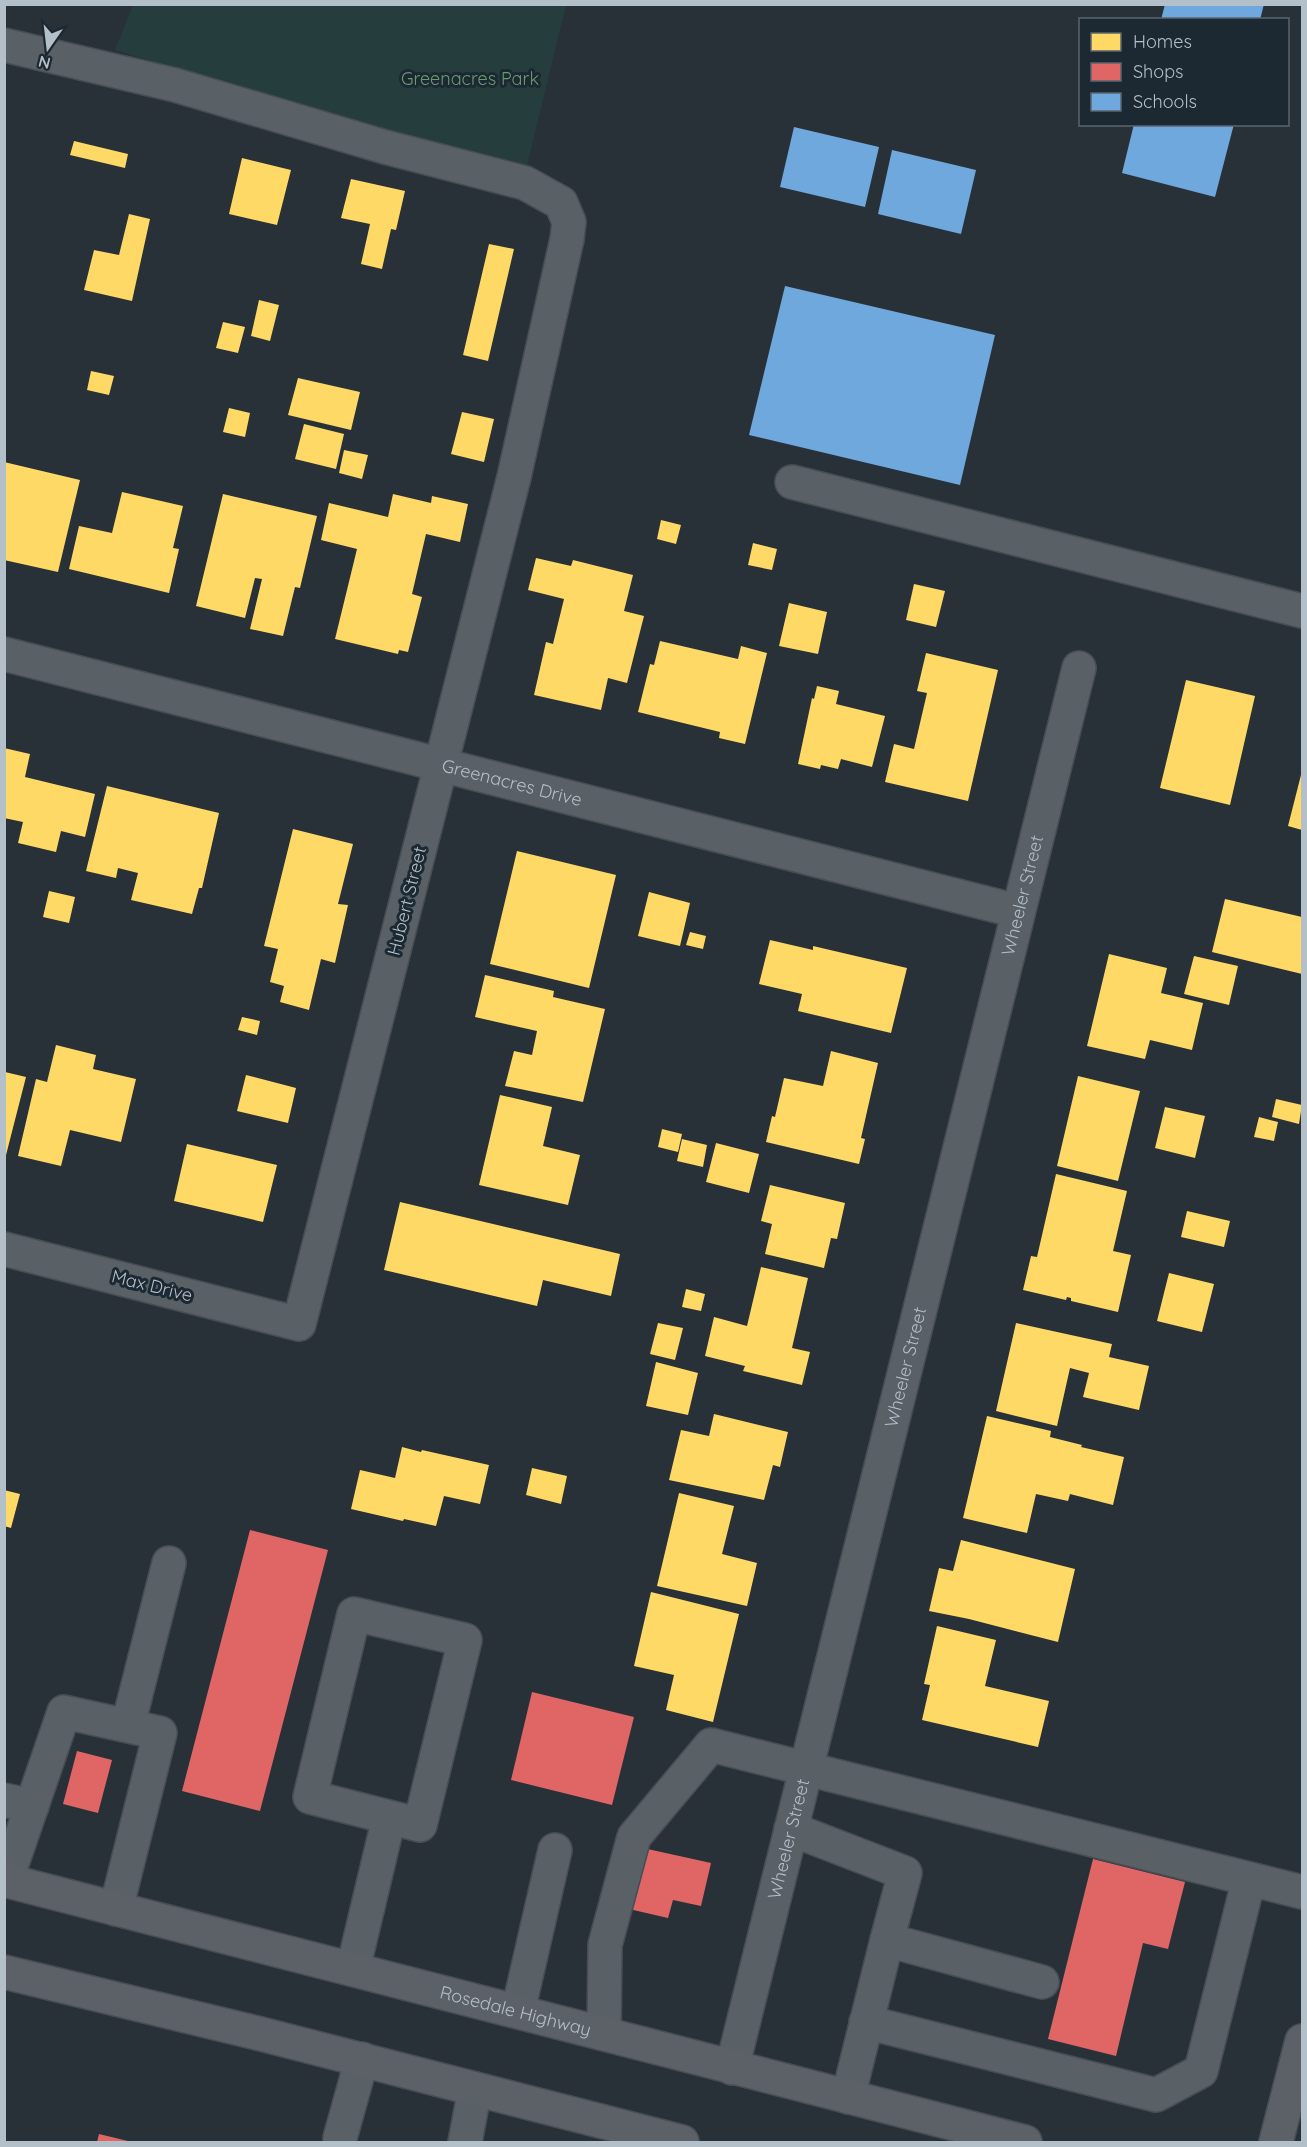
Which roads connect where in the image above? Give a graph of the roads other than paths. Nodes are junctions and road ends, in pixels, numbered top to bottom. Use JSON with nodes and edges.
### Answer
{"nodes":[{"id":1,"x":4,"y":45,"type":"edge"},
{"id":2,"x":792,"y":482,"type":"dead end"},
{"id":3,"x":1302,"y":610,"type":"edge"},
{"id":4,"x":4,"y":654,"type":"edge"},
{"id":5,"x":1079,"y":668,"type":"dead end"},
{"id":6,"x":441,"y":765,"type":"junction"},
{"id":7,"x":1017,"y":911,"type":"junction"},
{"id":8,"x":4,"y":1249,"type":"edge"},
{"id":9,"x":299,"y":1324,"type":"joint"},
{"id":10,"x":169,"y":1563,"type":"dead end"},
{"id":11,"x":128,"y":1725,"type":"junction"},
{"id":12,"x":806,"y":1767,"type":"junction"},
{"id":13,"x":18,"y":1803,"type":"edge"},
{"id":14,"x":389,"y":1818,"type":"junction"},
{"id":15,"x":791,"y":1829,"type":"junction"},
{"id":16,"x":555,"y":1850,"type":"dead end"},
{"id":17,"x":1249,"y":1879,"type":"junction"},
{"id":18,"x":5,"y":1881,"type":"edge"},
{"id":19,"x":1302,"y":1892,"type":"edge"},
{"id":20,"x":116,"y":1909,"type":"junction"},
{"id":21,"x":887,"y":1940,"type":"junction"},
{"id":22,"x":352,"y":1969,"type":"junction"},
{"id":23,"x":4,"y":1972,"type":"edge"},
{"id":24,"x":1042,"y":1982,"type":"dead end"},
{"id":25,"x":518,"y":2011,"type":"junction"},
{"id":26,"x":866,"y":2022,"type":"junction"},
{"id":27,"x":604,"y":2033,"type":"junction"},
{"id":28,"x":1302,"y":2041,"type":"edge"},
{"id":29,"x":362,"y":2060,"type":"junction"},
{"id":30,"x":732,"y":2068,"type":"junction"},
{"id":31,"x":475,"y":2089,"type":"junction"},
{"id":32,"x":848,"y":2097,"type":"junction"},
{"id":33,"x":340,"y":2138,"type":"dead end"},
{"id":34,"x":465,"y":2142,"type":"edge"},
{"id":35,"x":682,"y":2142,"type":"edge"},
{"id":36,"x":1025,"y":2142,"type":"edge"},
{"id":37,"x":1276,"y":2142,"type":"edge"}],
"edges":[{"from":1,"to":6,"type":"street","name":"Hubert Street"},
{"from":2,"to":3,"type":"street"},
{"from":4,"to":6,"type":"street","name":"Greenacres Drive"},
{"from":5,"to":7,"type":"street","name":"Wheeler Street"},
{"from":6,"to":7,"type":"street","name":"Greenacres Drive"},
{"from":6,"to":9,"type":"street","name":"Hubert Street"},
{"from":7,"to":12,"type":"street","name":"Wheeler Street"},
{"from":8,"to":9,"type":"street","name":"Max Drive"},
{"from":10,"to":11,"type":"street"},
{"from":11,"to":13,"type":"street"},
{"from":11,"to":20,"type":"street"},
{"from":12,"to":15,"type":"street","name":"Wheeler Street"},
{"from":12,"to":17,"type":"street"},
{"from":12,"to":27,"type":"street"},
{"from":13,"to":18,"type":"street"},
{"from":14,"to":14,"type":"street"},
{"from":14,"to":22,"type":"street"},
{"from":15,"to":21,"type":"street"},
{"from":15,"to":30,"type":"street","name":"Wheeler Street"},
{"from":16,"to":25,"type":"street"},
{"from":17,"to":19,"type":"street"},
{"from":17,"to":26,"type":"street"},
{"from":18,"to":20,"type":"main road","name":"Rosedale Highway"},
{"from":20,"to":22,"type":"main road","name":"Rosedale Highway"},
{"from":21,"to":24,"type":"street"},
{"from":21,"to":26,"type":"street"},
{"from":22,"to":25,"type":"main road","name":"Rosedale Highway"},
{"from":23,"to":29,"type":"main road"},
{"from":25,"to":27,"type":"main road","name":"Rosedale Highway"},
{"from":26,"to":32,"type":"street"},
{"from":27,"to":30,"type":"main road","name":"Rosedale Highway"},
{"from":28,"to":37,"type":"main road"},
{"from":29,"to":31,"type":"main road"},
{"from":29,"to":33,"type":"street"},
{"from":30,"to":32,"type":"main road","name":"Rosedale Highway"},
{"from":31,"to":34,"type":"street"},
{"from":31,"to":35,"type":"main road"},
{"from":32,"to":36,"type":"main road","name":"Rosedale Highway"}]}
